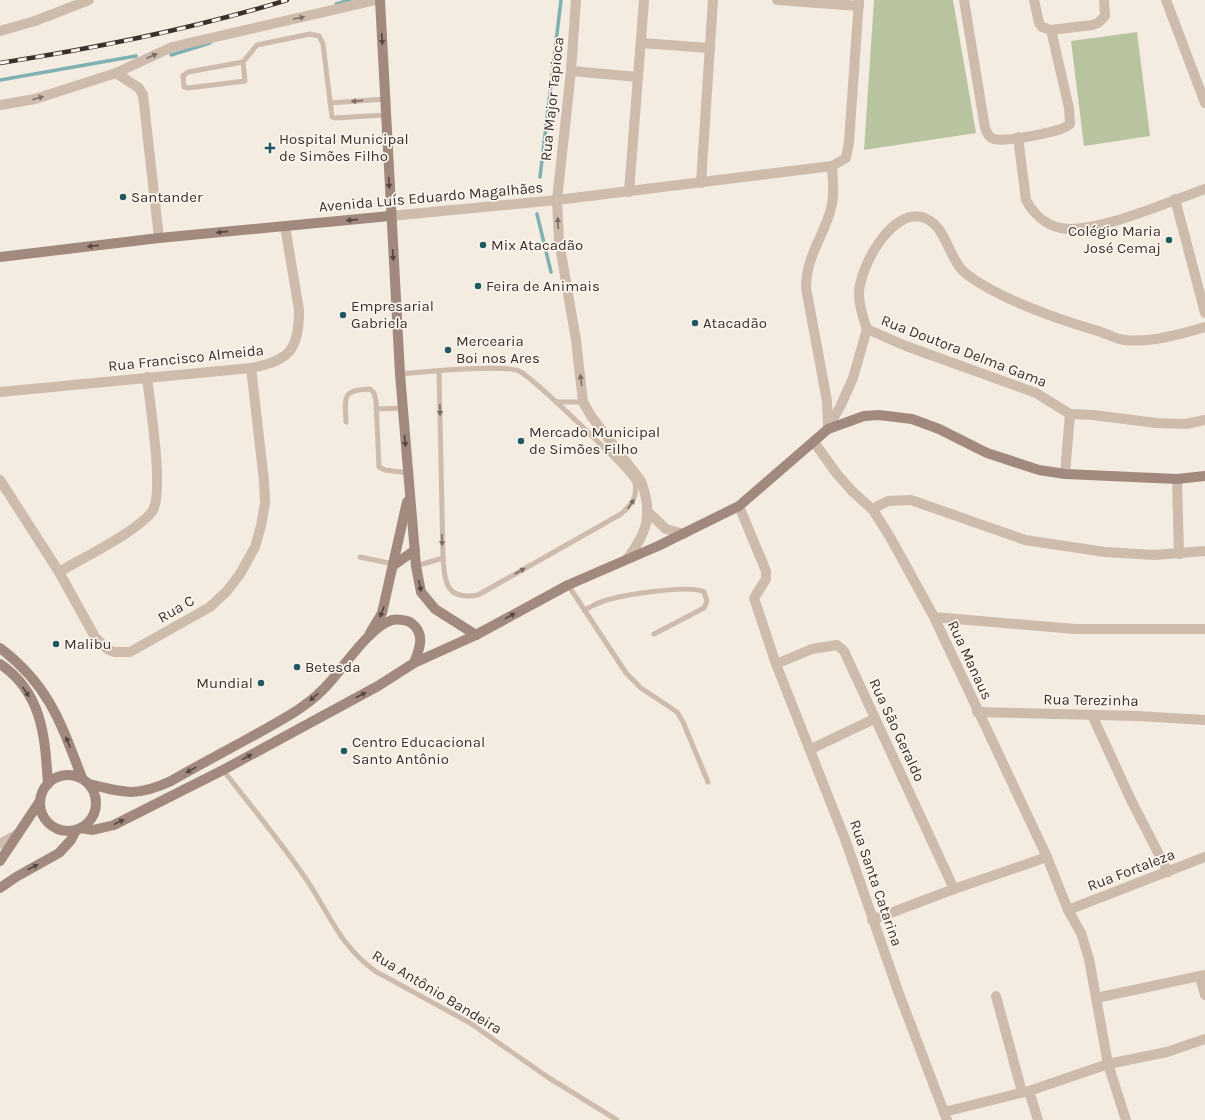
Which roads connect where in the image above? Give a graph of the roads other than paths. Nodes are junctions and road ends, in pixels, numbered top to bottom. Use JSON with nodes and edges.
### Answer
{"nodes":[{"id":1,"x":89,"y":0,"type":"edge"},
{"id":2,"x":376,"y":0,"type":"edge"},
{"id":3,"x":380,"y":0,"type":"edge"},
{"id":4,"x":576,"y":0,"type":"edge"},
{"id":5,"x":644,"y":0,"type":"edge"},
{"id":6,"x":713,"y":0,"type":"edge"},
{"id":7,"x":777,"y":0,"type":"edge"},
{"id":8,"x":786,"y":0,"type":"edge"},
{"id":9,"x":964,"y":0,"type":"edge"},
{"id":10,"x":1034,"y":0,"type":"edge"},
{"id":11,"x":1104,"y":0,"type":"edge"},
{"id":12,"x":1166,"y":0,"type":"edge"},
{"id":13,"x":859,"y":3,"type":"edge"},
{"id":14,"x":1051,"y":30,"type":"junction"},
{"id":15,"x":0,"y":31,"type":"edge"},
{"id":16,"x":641,"y":43,"type":"junction"},
{"id":17,"x":710,"y":48,"type":"junction"},
{"id":18,"x":243,"y":62,"type":"junction"},
{"id":19,"x":570,"y":71,"type":"junction"},
{"id":20,"x":116,"y":73,"type":"junction"},
{"id":21,"x":638,"y":77,"type":"junction"},
{"id":22,"x":385,"y":99,"type":"junction"},
{"id":23,"x":1205,"y":103,"type":"edge"},
{"id":24,"x":330,"y":104,"type":"junction"},
{"id":25,"x":0,"y":105,"type":"edge"},
{"id":26,"x":385,"y":115,"type":"junction"},
{"id":27,"x":1018,"y":137,"type":"junction"},
{"id":28,"x":832,"y":166,"type":"junction"},
{"id":29,"x":701,"y":184,"type":"junction"},
{"id":30,"x":1205,"y":189,"type":"edge"},
{"id":31,"x":629,"y":192,"type":"junction"},
{"id":32,"x":1175,"y":199,"type":"junction"},
{"id":33,"x":557,"y":200,"type":"junction"},
{"id":34,"x":390,"y":216,"type":"junction"},
{"id":35,"x":285,"y":226,"type":"junction"},
{"id":36,"x":159,"y":238,"type":"junction"},
{"id":37,"x":0,"y":257,"type":"edge"},
{"id":38,"x":1205,"y":312,"type":"edge"},
{"id":39,"x":1205,"y":327,"type":"edge"},
{"id":40,"x":867,"y":329,"type":"junction"},
{"id":41,"x":251,"y":368,"type":"junction"},
{"id":42,"x":439,"y":371,"type":"junction"},
{"id":43,"x":400,"y":374,"type":"junction"},
{"id":44,"x":147,"y":377,"type":"junction"},
{"id":45,"x":0,"y":392,"type":"edge"},
{"id":46,"x":556,"y":402,"type":"junction"},
{"id":47,"x":583,"y":402,"type":"junction"},
{"id":48,"x":403,"y":408,"type":"junction"},
{"id":49,"x":376,"y":409,"type":"junction"},
{"id":50,"x":1070,"y":414,"type":"junction"},
{"id":51,"x":1205,"y":420,"type":"edge"},
{"id":52,"x":346,"y":422,"type":"dead end"},
{"id":53,"x":828,"y":427,"type":"junction"},
{"id":54,"x":814,"y":442,"type":"junction"},
{"id":55,"x":408,"y":473,"type":"junction"},
{"id":56,"x":1065,"y":474,"type":"junction"},
{"id":57,"x":1205,"y":476,"type":"edge"},
{"id":58,"x":1177,"y":479,"type":"junction"},
{"id":59,"x":0,"y":480,"type":"edge"},
{"id":60,"x":410,"y":492,"type":"junction"},
{"id":61,"x":739,"y":506,"type":"junction"},
{"id":62,"x":873,"y":510,"type":"junction"},
{"id":63,"x":647,"y":511,"type":"junction"},
{"id":64,"x":684,"y":534,"type":"junction"},
{"id":65,"x":415,"y":550,"type":"junction"},
{"id":66,"x":1205,"y":551,"type":"edge"},
{"id":67,"x":1179,"y":554,"type":"junction"},
{"id":68,"x":360,"y":557,"type":"dead end"},
{"id":69,"x":443,"y":558,"type":"junction"},
{"id":70,"x":627,"y":559,"type":"junction"},
{"id":71,"x":394,"y":564,"type":"junction"},
{"id":72,"x":416,"y":566,"type":"junction"},
{"id":73,"x":59,"y":572,"type":"junction"},
{"id":74,"x":568,"y":585,"type":"junction"},
{"id":75,"x":584,"y":610,"type":"junction"},
{"id":76,"x":934,"y":617,"type":"junction"},
{"id":77,"x":1205,"y":629,"type":"edge"},
{"id":78,"x":654,"y":634,"type":"dead end"},
{"id":79,"x":476,"y":635,"type":"junction"},
{"id":80,"x":368,"y":637,"type":"junction"},
{"id":81,"x":0,"y":648,"type":"edge"},
{"id":82,"x":414,"y":662,"type":"junction"},
{"id":83,"x":0,"y":664,"type":"edge"},
{"id":84,"x":776,"y":664,"type":"junction"},
{"id":85,"x":977,"y":712,"type":"junction"},
{"id":86,"x":1092,"y":715,"type":"junction"},
{"id":87,"x":874,"y":719,"type":"junction"},
{"id":88,"x":1205,"y":720,"type":"edge"},
{"id":89,"x":811,"y":749,"type":"junction"},
{"id":90,"x":223,"y":770,"type":"junction"},
{"id":91,"x":85,"y":781,"type":"junction"},
{"id":92,"x":708,"y":782,"type":"dead end"},
{"id":93,"x":48,"y":784,"type":"junction"},
{"id":94,"x":40,"y":801,"type":"junction"},
{"id":95,"x":79,"y":829,"type":"junction"},
{"id":96,"x":18,"y":834,"type":"junction"},
{"id":97,"x":0,"y":844,"type":"edge"},
{"id":98,"x":1046,"y":857,"type":"junction"},
{"id":99,"x":1205,"y":857,"type":"edge"},
{"id":100,"x":0,"y":861,"type":"edge"},
{"id":101,"x":1168,"y":872,"type":"junction"},
{"id":102,"x":0,"y":888,"type":"edge"},
{"id":103,"x":954,"y":889,"type":"junction"},
{"id":104,"x":1068,"y":910,"type":"junction"},
{"id":105,"x":872,"y":920,"type":"junction"},
{"id":106,"x":1202,"y":976,"type":"edge"},
{"id":107,"x":1205,"y":994,"type":"edge"},
{"id":108,"x":996,"y":996,"type":"dead end"},
{"id":109,"x":1096,"y":998,"type":"junction"},
{"id":110,"x":1205,"y":1039,"type":"edge"},
{"id":111,"x":1108,"y":1064,"type":"junction"},
{"id":112,"x":1026,"y":1092,"type":"junction"},
{"id":113,"x":945,"y":1116,"type":"edge"},
{"id":114,"x":617,"y":1120,"type":"edge"},
{"id":115,"x":1038,"y":1120,"type":"edge"},
{"id":116,"x":1126,"y":1120,"type":"edge"}],
"edges":[{"from":1,"to":15,"type":"street"},
{"from":20,"to":2,"type":"street","one_way":true},
{"from":3,"to":22,"type":"main road","one_way":true},
{"from":4,"to":19,"type":"street","name":"Rua Major Tapioca"},
{"from":5,"to":16,"type":"street"},
{"from":6,"to":17,"type":"street"},
{"from":7,"to":8,"type":"street"},
{"from":8,"to":13,"type":"street"},
{"from":9,"to":27,"type":"street"},
{"from":10,"to":14,"type":"street"},
{"from":11,"to":14,"type":"street"},
{"from":12,"to":23,"type":"street"},
{"from":13,"to":28,"type":"street"},
{"from":14,"to":27,"type":"street"},
{"from":16,"to":17,"type":"street"},
{"from":16,"to":21,"type":"street"},
{"from":17,"to":29,"type":"street"},
{"from":18,"to":18,"type":"lane"},
{"from":18,"to":24,"type":"lane"},
{"from":19,"to":21,"type":"street"},
{"from":19,"to":33,"type":"street","name":"Rua Major Tapioca"},
{"from":25,"to":20,"type":"street","one_way":true},
{"from":20,"to":36,"type":"street"},
{"from":21,"to":31,"type":"street"},
{"from":22,"to":24,"type":"lane","one_way":true},
{"from":22,"to":26,"type":"main road"},
{"from":24,"to":26,"type":"lane"},
{"from":26,"to":34,"type":"main road","one_way":true},
{"from":27,"to":32,"type":"street"},
{"from":28,"to":29,"type":"street","name":"Avenida Luís Eduardo Magalhães"},
{"from":28,"to":53,"type":"street"},
{"from":29,"to":31,"type":"street","name":"Avenida Luís Eduardo Magalhães"},
{"from":30,"to":32,"type":"street"},
{"from":31,"to":33,"type":"street","name":"Avenida Luís Eduardo Magalhães"},
{"from":32,"to":38,"type":"street"},
{"from":33,"to":34,"type":"street","name":"Avenida Luís Eduardo Magalhães"},
{"from":47,"to":33,"type":"street","name":"Rua Major Tapioca","one_way":true},
{"from":34,"to":35,"type":"main road","name":"Avenida Luís Eduardo Magalhães","one_way":true},
{"from":34,"to":43,"type":"main road","one_way":true},
{"from":35,"to":36,"type":"main road","name":"Avenida Luís Eduardo Magalhães","one_way":true},
{"from":35,"to":41,"type":"street","name":"Rua Francisco Almeida"},
{"from":36,"to":37,"type":"main road","name":"Avenida Luís Eduardo Magalhães","one_way":true},
{"from":39,"to":40,"type":"street"},
{"from":40,"to":50,"type":"street","name":"Rua Doutora Delma Gama"},
{"from":40,"to":53,"type":"street"},
{"from":41,"to":44,"type":"street","name":"Rua Francisco Almeida"},
{"from":41,"to":73,"type":"street","name":"Rua C"},
{"from":42,"to":43,"type":"lane"},
{"from":42,"to":46,"type":"lane"},
{"from":42,"to":69,"type":"lane","one_way":true},
{"from":43,"to":48,"type":"main road"},
{"from":44,"to":45,"type":"street","name":"Rua Francisco Almeida"},
{"from":44,"to":73,"type":"street"},
{"from":46,"to":47,"type":"lane"},
{"from":69,"to":46,"type":"lane","one_way":true},
{"from":47,"to":63,"type":"street"},
{"from":48,"to":49,"type":"lane"},
{"from":48,"to":55,"type":"main road","one_way":true},
{"from":49,"to":52,"type":"lane"},
{"from":49,"to":55,"type":"lane"},
{"from":50,"to":51,"type":"street"},
{"from":50,"to":56,"type":"street"},
{"from":53,"to":54,"type":"main road"},
{"from":53,"to":56,"type":"main road"},
{"from":54,"to":61,"type":"main road"},
{"from":54,"to":62,"type":"street","name":"Rua Manaus"},
{"from":55,"to":60,"type":"main road"},
{"from":56,"to":58,"type":"main road"},
{"from":57,"to":58,"type":"main road"},
{"from":58,"to":67,"type":"street"},
{"from":59,"to":73,"type":"street","name":"Rua C"},
{"from":60,"to":65,"type":"main road"},
{"from":60,"to":71,"type":"main road"},
{"from":61,"to":64,"type":"main road"},
{"from":61,"to":84,"type":"street","name":"Rua Santa Catarina"},
{"from":62,"to":67,"type":"street"},
{"from":62,"to":76,"type":"street","name":"Rua Manaus"},
{"from":63,"to":64,"type":"street"},
{"from":63,"to":70,"type":"street"},
{"from":64,"to":70,"type":"main road"},
{"from":65,"to":71,"type":"main road"},
{"from":65,"to":72,"type":"main road"},
{"from":66,"to":67,"type":"street"},
{"from":68,"to":71,"type":"lane"},
{"from":69,"to":72,"type":"lane"},
{"from":70,"to":74,"type":"main road"},
{"from":71,"to":80,"type":"main road","one_way":true},
{"from":72,"to":79,"type":"main road","one_way":true},
{"from":74,"to":75,"type":"lane"},
{"from":79,"to":74,"type":"main road","one_way":true},
{"from":75,"to":78,"type":"lane"},
{"from":75,"to":92,"type":"lane"},
{"from":76,"to":77,"type":"street"},
{"from":76,"to":85,"type":"street","name":"Rua Manaus"},
{"from":79,"to":82,"type":"main road"},
{"from":80,"to":82,"type":"main road"},
{"from":80,"to":91,"type":"main road","one_way":true},
{"from":91,"to":81,"type":"main road","one_way":true},
{"from":90,"to":82,"type":"main road","one_way":true},
{"from":83,"to":93,"type":"main road","one_way":true},
{"from":84,"to":87,"type":"street","name":"Rua São Geraldo"},
{"from":84,"to":89,"type":"street","name":"Rua Santa Catarina"},
{"from":85,"to":86,"type":"street","name":"Rua Terezinha"},
{"from":85,"to":98,"type":"street","name":"Rua Manaus"},
{"from":86,"to":88,"type":"street","name":"Rua Terezinha"},
{"from":86,"to":101,"type":"street"},
{"from":87,"to":89,"type":"street"},
{"from":87,"to":103,"type":"street","name":"Rua São Geraldo"},
{"from":89,"to":105,"type":"street","name":"Rua Santa Catarina"},
{"from":95,"to":90,"type":"main road","one_way":true},
{"from":90,"to":114,"type":"lane","name":"Rua Antônio Bandeira"},
{"from":91,"to":93,"type":"main road"},
{"from":91,"to":95,"type":"main road"},
{"from":93,"to":94,"type":"main road"},
{"from":94,"to":95,"type":"main road"},
{"from":94,"to":96,"type":"main road"},
{"from":102,"to":95,"type":"main road","one_way":true},
{"from":96,"to":97,"type":"street"},
{"from":96,"to":100,"type":"main road"},
{"from":98,"to":103,"type":"street"},
{"from":98,"to":104,"type":"street","name":"Rua Manaus"},
{"from":99,"to":101,"type":"street","name":"Rua Fortaleza"},
{"from":101,"to":104,"type":"street","name":"Rua Fortaleza"},
{"from":103,"to":105,"type":"street"},
{"from":104,"to":109,"type":"street","name":"Rua Manaus"},
{"from":105,"to":113,"type":"street","name":"Rua Santa Catarina"},
{"from":106,"to":107,"type":"street"},
{"from":106,"to":109,"type":"street"},
{"from":108,"to":112,"type":"street"},
{"from":109,"to":111,"type":"street","name":"Rua Manaus"},
{"from":110,"to":111,"type":"street","name":"Rua Santa Catarina"},
{"from":111,"to":112,"type":"street","name":"Rua Santa Catarina"},
{"from":111,"to":116,"type":"street","name":"Rua Manaus"},
{"from":112,"to":113,"type":"street","name":"Rua Santa Catarina"},
{"from":112,"to":115,"type":"street"}]}
